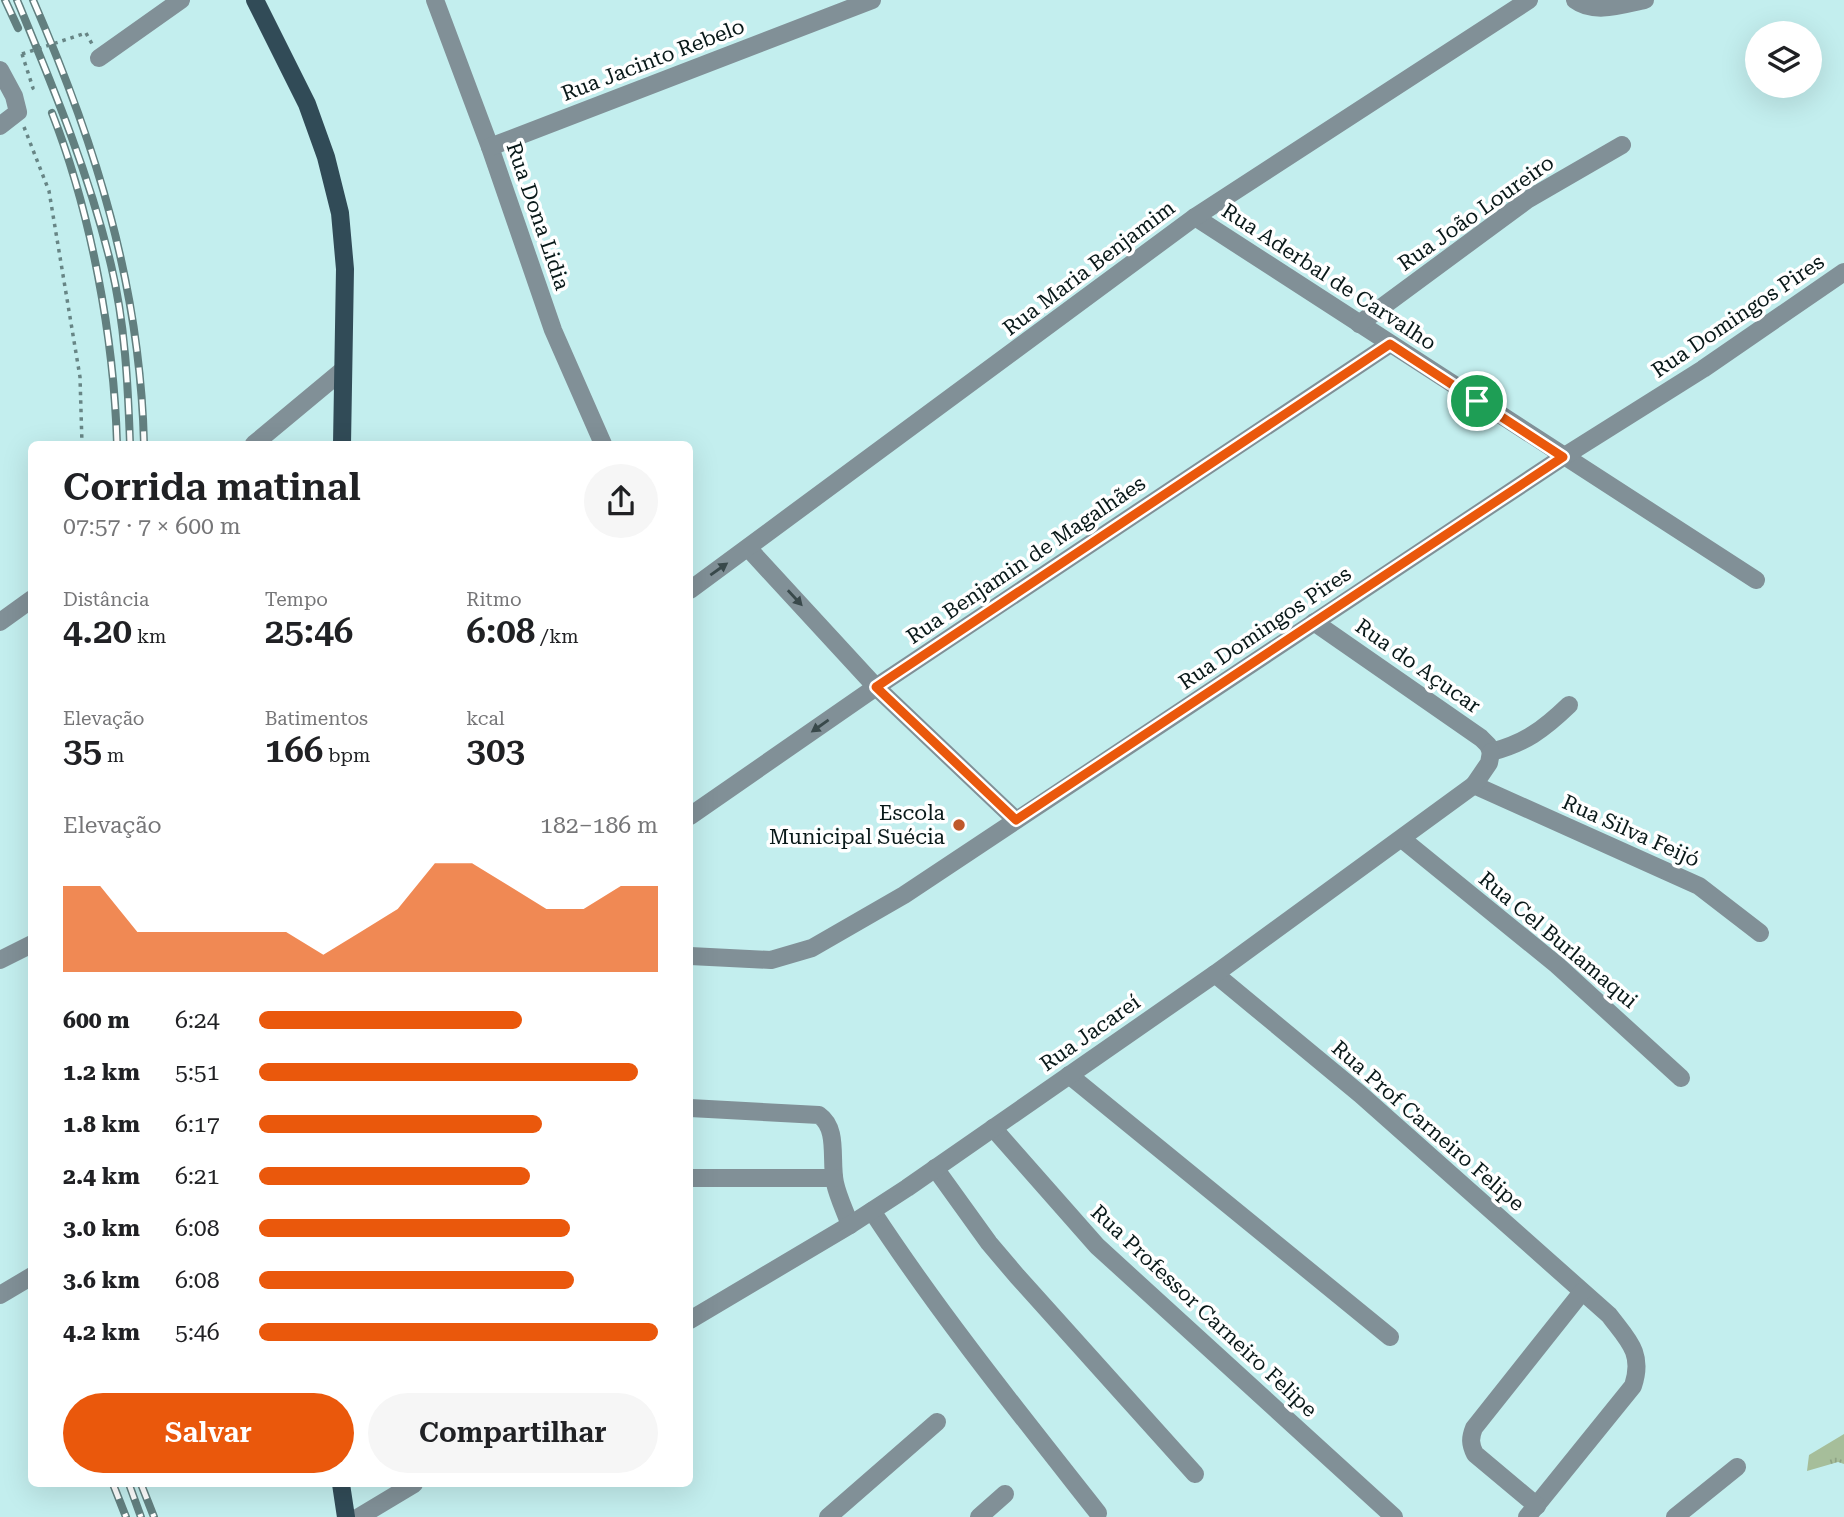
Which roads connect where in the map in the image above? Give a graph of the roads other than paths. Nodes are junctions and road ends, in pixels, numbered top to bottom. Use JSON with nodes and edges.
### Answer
{"nodes":[{"id":1,"x":181,"y":0,"type":"edge"},
{"id":2,"x":255,"y":0,"type":"edge"},
{"id":3,"x":435,"y":0,"type":"edge"},
{"id":4,"x":872,"y":0,"type":"edge"},
{"id":5,"x":1528,"y":0,"type":"edge"},
{"id":6,"x":1575,"y":0,"type":"edge"},
{"id":7,"x":1645,"y":0,"type":"edge"},
{"id":8,"x":99,"y":58,"type":"dead end"},
{"id":9,"x":0,"y":70,"type":"edge"},
{"id":10,"x":0,"y":126,"type":"edge"},
{"id":11,"x":1622,"y":145,"type":"dead end"},
{"id":12,"x":490,"y":147,"type":"junction"},
{"id":13,"x":1195,"y":218,"type":"junction"},
{"id":14,"x":1844,"y":272,"type":"edge"},
{"id":15,"x":1359,"y":324,"type":"junction"},
{"id":16,"x":1390,"y":344,"type":"junction"},
{"id":17,"x":343,"y":370,"type":"junction"},
{"id":18,"x":258,"y":441,"type":"edge"},
{"id":19,"x":342,"y":441,"type":"edge"},
{"id":20,"x":602,"y":441,"type":"edge"},
{"id":21,"x":1563,"y":457,"type":"junction"},
{"id":22,"x":748,"y":548,"type":"junction"},
{"id":23,"x":1756,"y":580,"type":"dead end"},
{"id":24,"x":693,"y":588,"type":"edge"},
{"id":25,"x":28,"y":602,"type":"edge"},
{"id":26,"x":0,"y":622,"type":"edge"},
{"id":27,"x":1314,"y":622,"type":"junction"},
{"id":28,"x":876,"y":687,"type":"junction"},
{"id":29,"x":1569,"y":705,"type":"dead end"},
{"id":30,"x":1491,"y":752,"type":"junction"},
{"id":31,"x":1474,"y":785,"type":"junction"},
{"id":32,"x":693,"y":814,"type":"edge"},
{"id":33,"x":1016,"y":820,"type":"junction"},
{"id":34,"x":1402,"y":839,"type":"junction"},
{"id":35,"x":1760,"y":933,"type":"dead end"},
{"id":36,"x":28,"y":946,"type":"edge"},
{"id":37,"x":693,"y":956,"type":"edge"},
{"id":38,"x":0,"y":960,"type":"edge"},
{"id":39,"x":1214,"y":974,"type":"junction"},
{"id":40,"x":1069,"y":1076,"type":"junction"},
{"id":41,"x":1681,"y":1078,"type":"dead end"},
{"id":42,"x":693,"y":1108,"type":"edge"},
{"id":43,"x":993,"y":1128,"type":"junction"},
{"id":44,"x":935,"y":1167,"type":"junction"},
{"id":45,"x":693,"y":1178,"type":"edge"},
{"id":46,"x":834,"y":1178,"type":"junction"},
{"id":47,"x":872,"y":1210,"type":"junction"},
{"id":48,"x":850,"y":1225,"type":"junction"},
{"id":49,"x":28,"y":1278,"type":"edge"},
{"id":50,"x":1582,"y":1292,"type":"junction"},
{"id":51,"x":0,"y":1295,"type":"edge"},
{"id":52,"x":693,"y":1318,"type":"edge"},
{"id":53,"x":1390,"y":1337,"type":"dead end"},
{"id":54,"x":937,"y":1422,"type":"dead end"},
{"id":55,"x":1737,"y":1466,"type":"dead end"},
{"id":56,"x":1195,"y":1474,"type":"dead end"},
{"id":57,"x":341,"y":1487,"type":"edge"},
{"id":58,"x":409,"y":1487,"type":"edge"},
{"id":59,"x":1005,"y":1494,"type":"dead end"},
{"id":60,"x":1532,"y":1512,"type":"edge"},
{"id":61,"x":1098,"y":1513,"type":"dead end"},
{"id":62,"x":346,"y":1517,"type":"edge"},
{"id":63,"x":359,"y":1517,"type":"edge"},
{"id":64,"x":828,"y":1517,"type":"edge"},
{"id":65,"x":979,"y":1517,"type":"edge"},
{"id":66,"x":1394,"y":1517,"type":"edge"},
{"id":67,"x":1675,"y":1517,"type":"edge"}],
"edges":[{"from":1,"to":8,"type":"street"},
{"from":2,"to":17,"type":"main road"},
{"from":3,"to":12,"type":"street","name":"Rua Dona Lidia"},
{"from":4,"to":12,"type":"street","name":"Rua Jacinto Rebelo"},
{"from":5,"to":13,"type":"street","name":"Rua Maria Benjamim"},
{"from":6,"to":7,"type":"street"},
{"from":9,"to":10,"type":"street"},
{"from":11,"to":15,"type":"street","name":"Rua João Loureiro"},
{"from":12,"to":20,"type":"street","name":"Rua Dona Lidia"},
{"from":13,"to":15,"type":"street","name":"Rua Aderbal de Carvalho"},
{"from":13,"to":22,"type":"street","name":"Rua Maria Benjamim"},
{"from":14,"to":21,"type":"street","name":"Rua Domingos Pires"},
{"from":15,"to":16,"type":"street","name":"Rua Aderbal de Carvalho"},
{"from":16,"to":21,"type":"street","name":"Rua Aderbal de Carvalho"},
{"from":16,"to":28,"type":"street","name":"Rua Benjamin de Magalhães"},
{"from":17,"to":18,"type":"street"},
{"from":17,"to":19,"type":"main road"},
{"from":21,"to":23,"type":"street","name":"Rua Aderbal de Carvalho"},
{"from":21,"to":27,"type":"street","name":"Rua Domingos Pires"},
{"from":24,"to":22,"type":"street","name":"Rua Maria Benjamim","one_way":true},
{"from":22,"to":28,"type":"street","one_way":true},
{"from":25,"to":26,"type":"street"},
{"from":27,"to":30,"type":"street","name":"Rua do Açucar"},
{"from":27,"to":33,"type":"street","name":"Rua Domingos Pires"},
{"from":28,"to":32,"type":"street","name":"Rua Benjamin de Magalhães","one_way":true},
{"from":28,"to":33,"type":"street"},
{"from":29,"to":30,"type":"street"},
{"from":30,"to":31,"type":"street","name":"Rua Jacareí"},
{"from":31,"to":34,"type":"street","name":"Rua Jacareí"},
{"from":31,"to":35,"type":"street","name":"Rua Silva Feijó"},
{"from":33,"to":37,"type":"street","name":"Rua Domingos Pires"},
{"from":34,"to":39,"type":"street","name":"Rua Jacareí"},
{"from":34,"to":41,"type":"street","name":"Rua Cel Burlamaqui"},
{"from":36,"to":38,"type":"street"},
{"from":39,"to":40,"type":"street","name":"Rua Jacareí"},
{"from":39,"to":50,"type":"street","name":"Rua Prof Carneiro Felipe"},
{"from":40,"to":43,"type":"street","name":"Rua Jacareí"},
{"from":40,"to":53,"type":"street"},
{"from":42,"to":46,"type":"street"},
{"from":43,"to":44,"type":"street","name":"Rua Jacareí"},
{"from":43,"to":66,"type":"street","name":"Rua Professor Carneiro Felipe"},
{"from":44,"to":47,"type":"street","name":"Rua Jacareí"},
{"from":44,"to":56,"type":"street"},
{"from":45,"to":46,"type":"street"},
{"from":46,"to":48,"type":"street"},
{"from":47,"to":48,"type":"street","name":"Rua Jacareí"},
{"from":47,"to":61,"type":"street"},
{"from":48,"to":52,"type":"street","name":"Rua Jacareí"},
{"from":49,"to":51,"type":"street"},
{"from":50,"to":60,"type":"street","name":"Rua Prof Carneiro Felipe"},
{"from":50,"to":60,"type":"street"},
{"from":54,"to":64,"type":"street"},
{"from":55,"to":67,"type":"street"},
{"from":57,"to":62,"type":"main road"},
{"from":58,"to":63,"type":"street"},
{"from":59,"to":65,"type":"street"}]}
